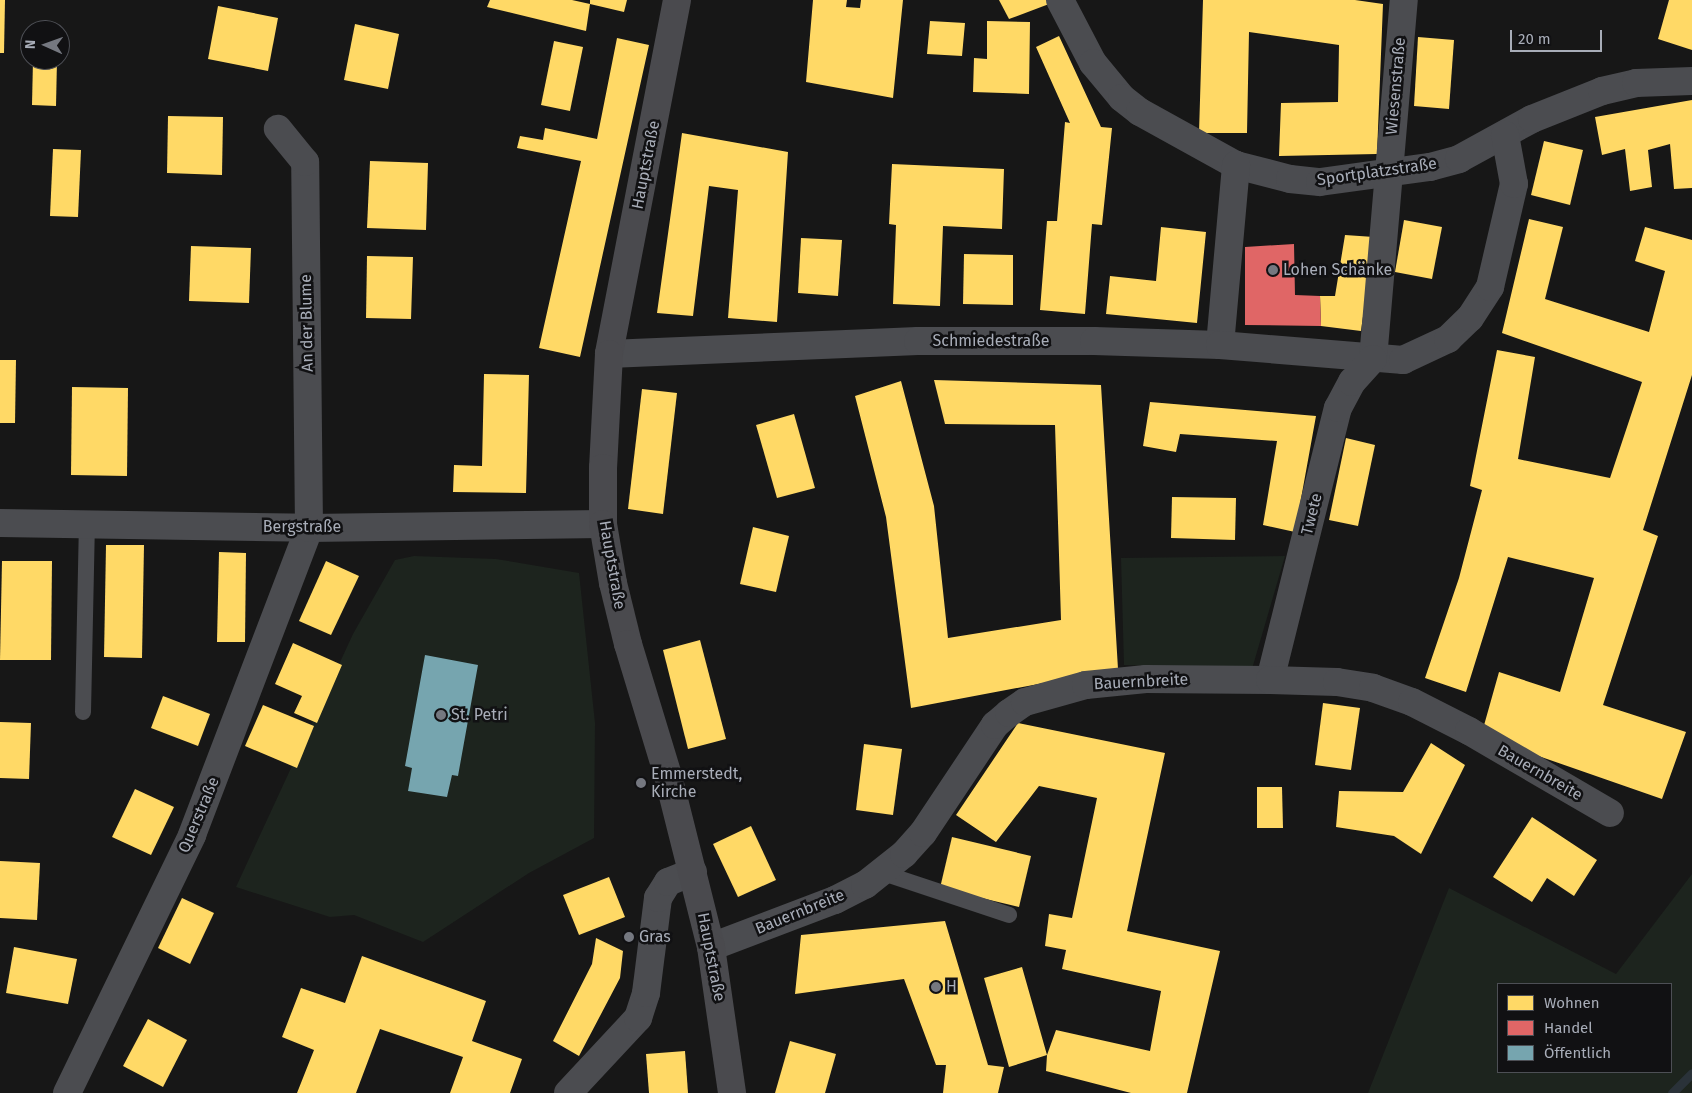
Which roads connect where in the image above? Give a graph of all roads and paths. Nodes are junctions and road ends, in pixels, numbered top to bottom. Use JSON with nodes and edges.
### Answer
{"nodes":[{"id":1,"x":677,"y":0,"type":"edge"},
{"id":2,"x":1060,"y":0,"type":"edge"},
{"id":3,"x":1404,"y":0,"type":"edge"},
{"id":4,"x":1692,"y":81,"type":"edge"},
{"id":5,"x":278,"y":129,"type":"dead end"},
{"id":6,"x":1505,"y":135,"type":"junction"},
{"id":7,"x":1236,"y":165,"type":"junction"},
{"id":8,"x":1388,"y":172,"type":"junction"},
{"id":9,"x":1220,"y":345,"type":"junction"},
{"id":10,"x":609,"y":354,"type":"junction"},
{"id":11,"x":1372,"y":358,"type":"junction"},
{"id":12,"x":0,"y":523,"type":"edge"},
{"id":13,"x":87,"y":524,"type":"junction"},
{"id":14,"x":603,"y":524,"type":"junction"},
{"id":15,"x":309,"y":528,"type":"junction"},
{"id":16,"x":1270,"y":680,"type":"junction"},
{"id":17,"x":83,"y":712,"type":"dead end"},
{"id":18,"x":1610,"y":813,"type":"dead end"},
{"id":19,"x":693,"y":872,"type":"junction"},
{"id":20,"x":880,"y":872,"type":"junction"},
{"id":21,"x":1009,"y":915,"type":"dead end"},
{"id":22,"x":711,"y":947,"type":"junction"},
{"id":23,"x":67,"y":1093,"type":"edge"},
{"id":24,"x":568,"y":1093,"type":"edge"},
{"id":25,"x":732,"y":1093,"type":"edge"}],
"edges":[{"from":1,"to":10,"type":"main road","name":"Hauptstraße"},
{"from":2,"to":7,"type":"street","name":"Sportplatzstraße"},
{"from":3,"to":8,"type":"street","name":"Wiesenstraße"},
{"from":4,"to":6,"type":"street","name":"Sportplatzstraße"},
{"from":5,"to":15,"type":"street","name":"An der Blume"},
{"from":6,"to":8,"type":"street","name":"Sportplatzstraße"},
{"from":6,"to":11,"type":"street","name":"Schmiedestraße"},
{"from":7,"to":8,"type":"street","name":"Sportplatzstraße"},
{"from":7,"to":9,"type":"street"},
{"from":8,"to":11,"type":"street","name":"Wiesenstraße"},
{"from":9,"to":10,"type":"street","name":"Schmiedestraße"},
{"from":9,"to":11,"type":"street","name":"Schmiedestraße"},
{"from":10,"to":14,"type":"main road","name":"Hauptstraße"},
{"from":11,"to":16,"type":"street","name":"Twete"},
{"from":12,"to":13,"type":"street","name":"Bergstraße"},
{"from":13,"to":15,"type":"street","name":"Bergstraße"},
{"from":13,"to":17,"type":"lane"},
{"from":14,"to":15,"type":"street","name":"Bergstraße"},
{"from":14,"to":19,"type":"main road","name":"Hauptstraße"},
{"from":15,"to":23,"type":"street","name":"Querstraße"},
{"from":16,"to":18,"type":"street","name":"Bauernbreite"},
{"from":16,"to":20,"type":"street","name":"Bauernbreite"},
{"from":19,"to":22,"type":"main road","name":"Hauptstraße"},
{"from":19,"to":24,"type":"street"},
{"from":20,"to":21,"type":"lane"},
{"from":20,"to":22,"type":"street","name":"Bauernbreite"},
{"from":22,"to":25,"type":"main road","name":"Hauptstraße"}]}
